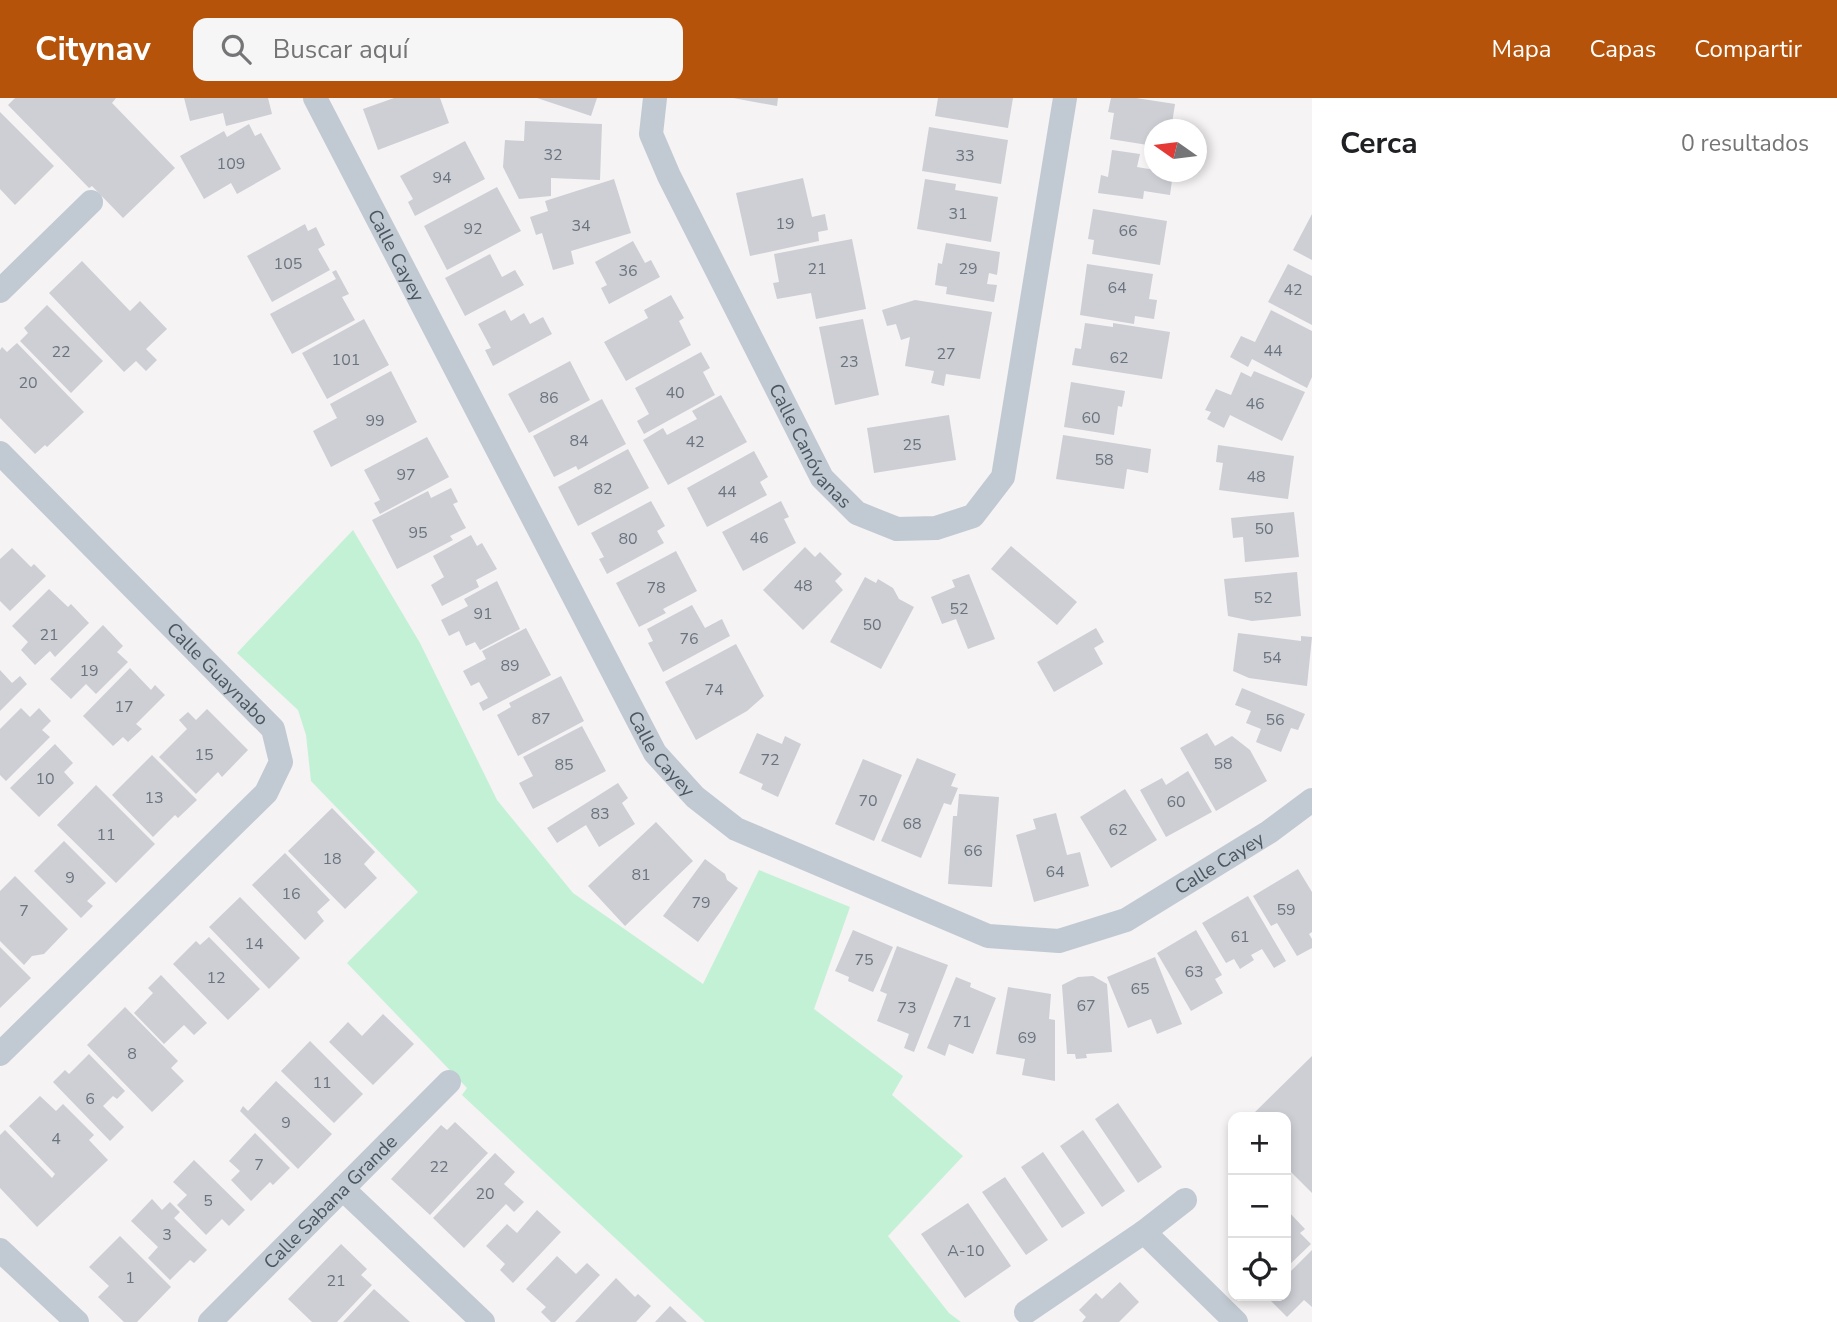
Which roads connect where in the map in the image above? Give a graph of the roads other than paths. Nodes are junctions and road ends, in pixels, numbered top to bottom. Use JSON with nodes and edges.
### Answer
{"nodes":[{"id":1,"x":315,"y":98,"type":"edge"},
{"id":2,"x":655,"y":98,"type":"edge"},
{"id":3,"x":1065,"y":98,"type":"edge"},
{"id":4,"x":91,"y":202,"type":"dead end"},
{"id":5,"x":0,"y":291,"type":"edge"},
{"id":6,"x":0,"y":453,"type":"edge"},
{"id":7,"x":1312,"y":800,"type":"edge"},
{"id":8,"x":0,"y":1054,"type":"edge"},
{"id":9,"x":449,"y":1082,"type":"dead end"},
{"id":10,"x":343,"y":1189,"type":"junction"},
{"id":11,"x":1185,"y":1200,"type":"dead end"},
{"id":12,"x":1144,"y":1232,"type":"junction"},
{"id":13,"x":0,"y":1250,"type":"edge"},
{"id":14,"x":1026,"y":1312,"type":"dead end"},
{"id":15,"x":76,"y":1322,"type":"edge"},
{"id":16,"x":210,"y":1322,"type":"edge"},
{"id":17,"x":483,"y":1322,"type":"edge"},
{"id":18,"x":1236,"y":1322,"type":"edge"}],
"edges":[{"from":1,"to":7,"type":"street","name":"Calle Cayey"},
{"from":2,"to":3,"type":"street","name":"Calle Canóvanas"},
{"from":4,"to":5,"type":"street"},
{"from":6,"to":8,"type":"street","name":"Calle Guaynabo"},
{"from":9,"to":10,"type":"street","name":"Calle Sabana Grande"},
{"from":10,"to":16,"type":"street","name":"Calle Sabana Grande"},
{"from":10,"to":17,"type":"street"},
{"from":11,"to":12,"type":"street"},
{"from":12,"to":14,"type":"street"},
{"from":12,"to":18,"type":"street"},
{"from":13,"to":15,"type":"street"}]}
